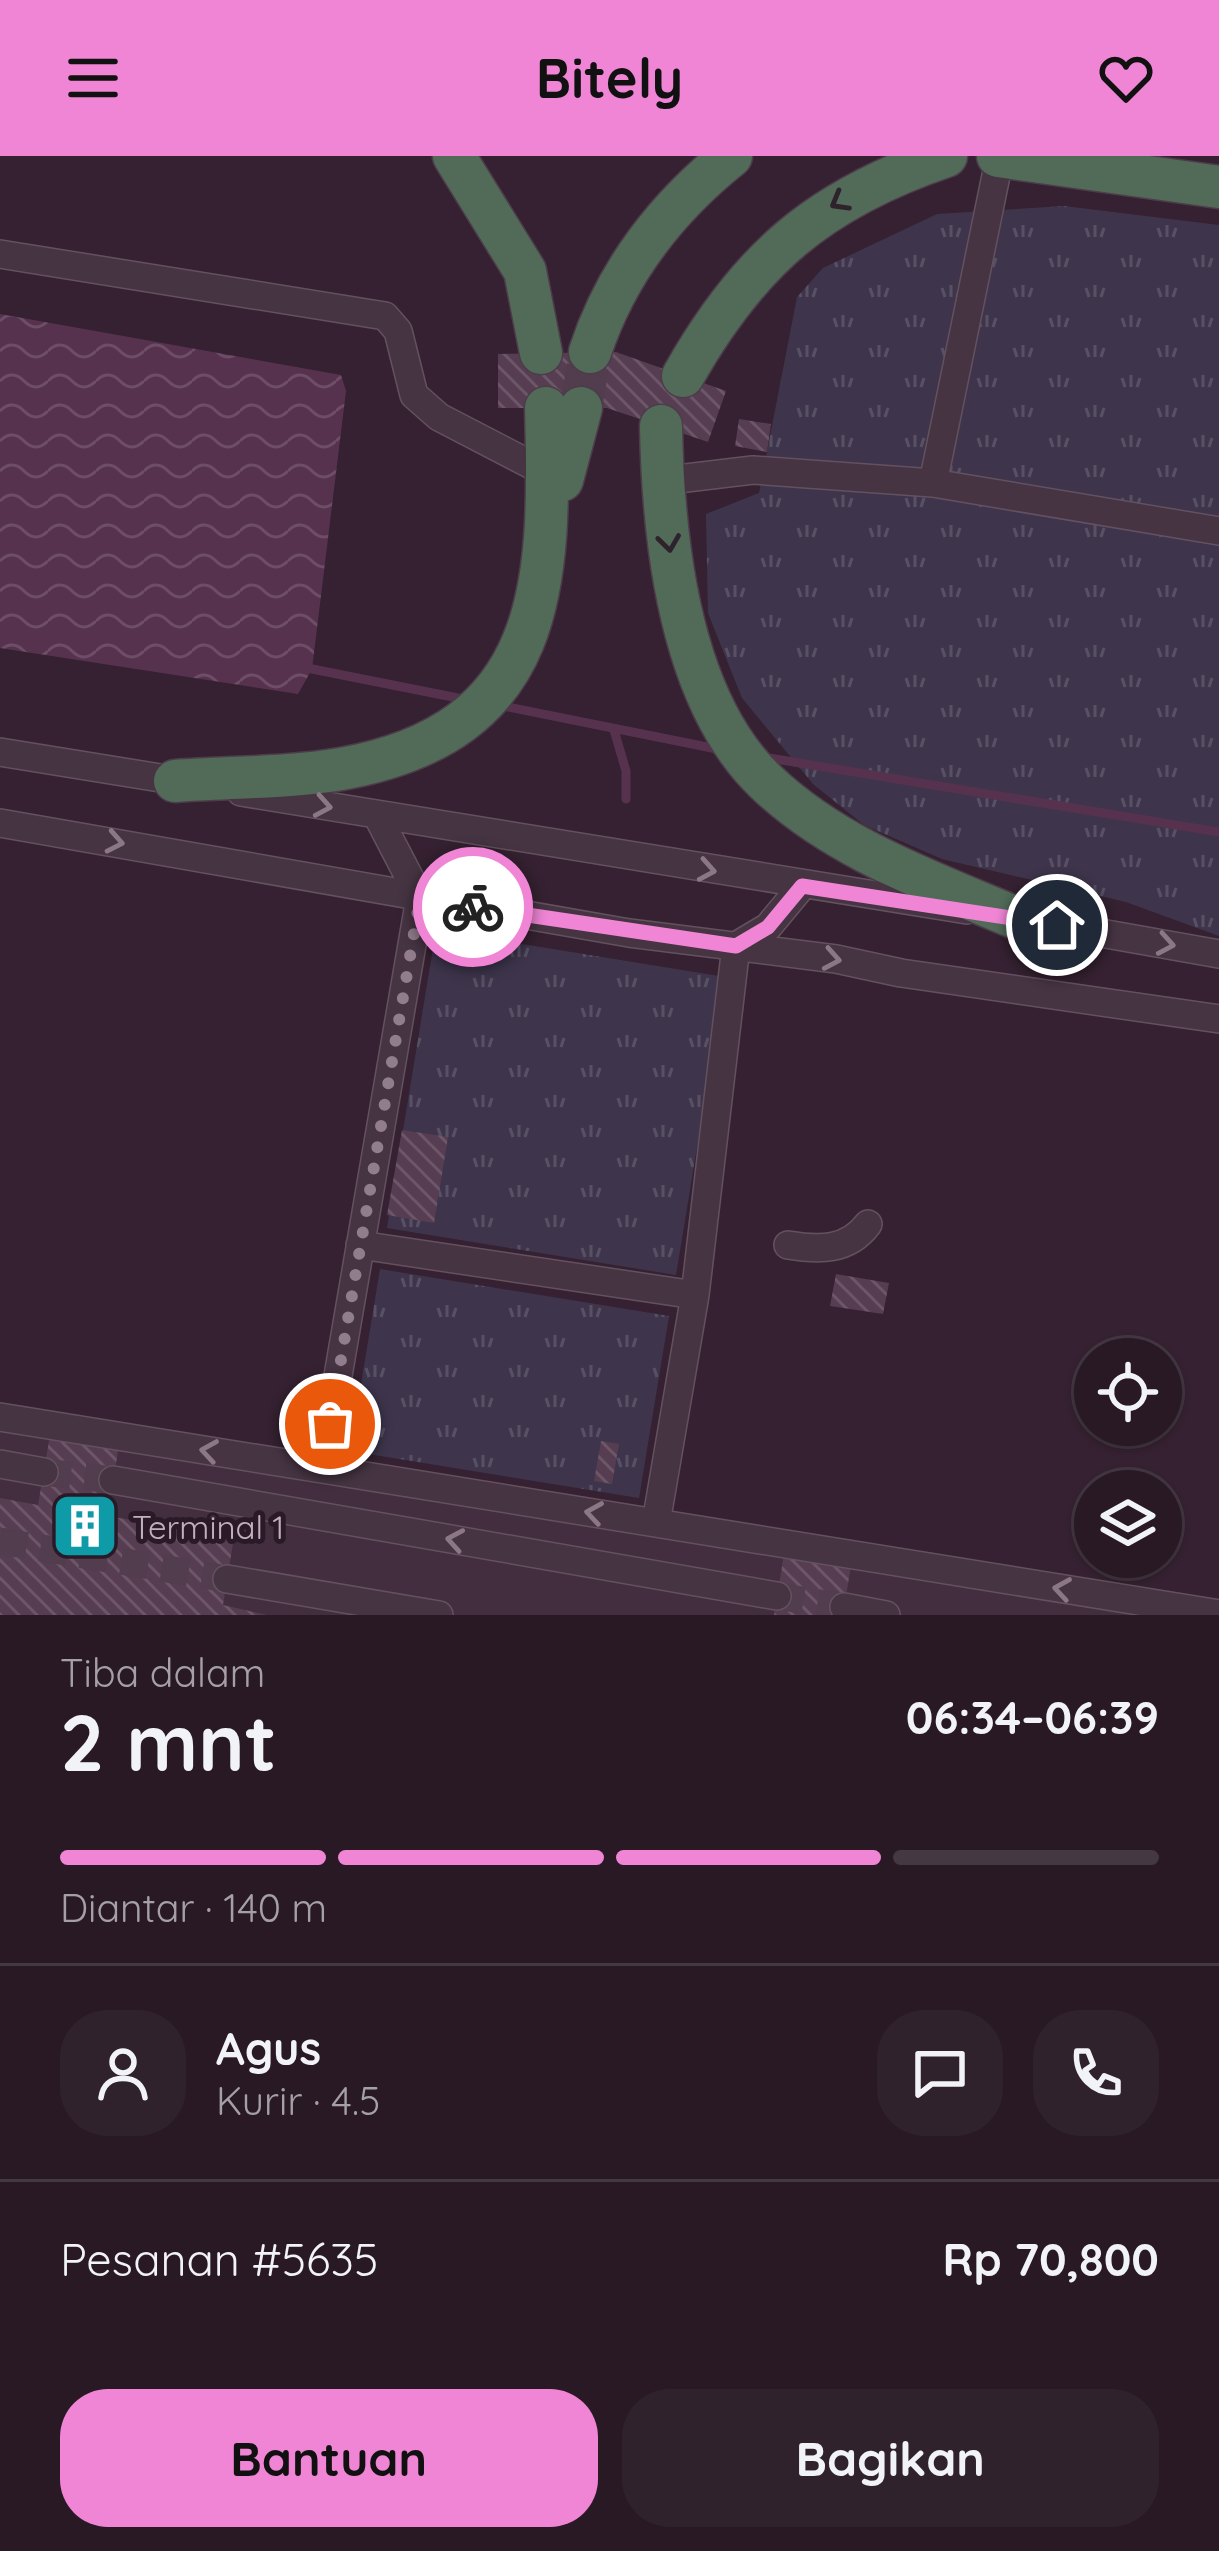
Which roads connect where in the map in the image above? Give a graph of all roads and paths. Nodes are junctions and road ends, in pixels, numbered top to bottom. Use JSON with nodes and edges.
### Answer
{"nodes":[{"id":1,"x":454,"y":156,"type":"edge"},
{"id":2,"x":731,"y":156,"type":"edge"},
{"id":3,"x":946,"y":156,"type":"edge"},
{"id":4,"x":999,"y":156,"type":"edge"},
{"id":5,"x":1219,"y":187,"type":"edge"},
{"id":6,"x":0,"y":254,"type":"edge"},
{"id":7,"x":590,"y":352,"type":"tunnel mouth"},
{"id":8,"x":541,"y":353,"type":"tunnel mouth"},
{"id":9,"x":683,"y":376,"type":"dead end"},
{"id":10,"x":661,"y":426,"type":"dead end"},
{"id":11,"x":547,"y":473,"type":"junction"},
{"id":12,"x":661,"y":481,"type":"junction"},
{"id":13,"x":933,"y":483,"type":"junction"},
{"id":14,"x":1219,"y":531,"type":"edge"},
{"id":15,"x":543,"y":550,"type":"junction"},
{"id":16,"x":0,"y":752,"type":"edge"},
{"id":17,"x":175,"y":781,"type":"junction"},
{"id":18,"x":377,"y":815,"type":"junction"},
{"id":19,"x":0,"y":823,"type":"edge"},
{"id":20,"x":802,"y":886,"type":"junction"},
{"id":21,"x":420,"y":898,"type":"junction"},
{"id":22,"x":1016,"y":918,"type":"junction"},
{"id":23,"x":736,"y":946,"type":"junction"},
{"id":24,"x":1219,"y":954,"type":"edge"},
{"id":25,"x":1219,"y":1019,"type":"edge"},
{"id":26,"x":868,"y":1223,"type":"dead end"},
{"id":27,"x":360,"y":1246,"type":"junction"},
{"id":28,"x":788,"y":1246,"type":"dead end"},
{"id":29,"x":695,"y":1295,"type":"junction"},
{"id":30,"x":0,"y":1417,"type":"edge"},
{"id":31,"x":0,"y":1465,"type":"edge"},
{"id":32,"x":322,"y":1469,"type":"junction"},
{"id":33,"x":44,"y":1472,"type":"tunnel mouth"},
{"id":34,"x":113,"y":1480,"type":"tunnel mouth"},
{"id":35,"x":656,"y":1523,"type":"junction"},
{"id":36,"x":227,"y":1579,"type":"tunnel mouth"},
{"id":37,"x":777,"y":1596,"type":"tunnel mouth"},
{"id":38,"x":844,"y":1607,"type":"dead end"},
{"id":39,"x":440,"y":1615,"type":"edge"},
{"id":40,"x":886,"y":1615,"type":"edge"},
{"id":41,"x":1219,"y":1615,"type":"edge"}],
"edges":[{"from":1,"to":8,"type":"highway"},
{"from":2,"to":7,"type":"highway"},
{"from":3,"to":9,"type":"highway","one_way":true},
{"from":4,"to":5,"type":"highway"},
{"from":4,"to":13,"type":"street"},
{"from":6,"to":11,"type":"street"},
{"from":10,"to":12,"type":"highway"},
{"from":11,"to":15,"type":"highway"},
{"from":11,"to":15,"type":"highway"},
{"from":12,"to":13,"type":"street"},
{"from":12,"to":22,"type":"highway","one_way":true},
{"from":13,"to":14,"type":"street"},
{"from":15,"to":17,"type":"highway"},
{"from":16,"to":17,"type":"street"},
{"from":17,"to":18,"type":"street","one_way":true},
{"from":18,"to":20,"type":"street","one_way":true},
{"from":18,"to":21,"type":"street"},
{"from":19,"to":21,"type":"street","one_way":true},
{"from":20,"to":22,"type":"street"},
{"from":20,"to":23,"type":"street"},
{"from":21,"to":23,"type":"street"},
{"from":21,"to":27,"type":"street"},
{"from":22,"to":24,"type":"street","one_way":true},
{"from":23,"to":25,"type":"street","one_way":true},
{"from":23,"to":29,"type":"street"},
{"from":26,"to":28,"type":"street"},
{"from":27,"to":29,"type":"street"},
{"from":27,"to":32,"type":"street"},
{"from":29,"to":35,"type":"street"},
{"from":32,"to":30,"type":"street","one_way":true},
{"from":31,"to":33,"type":"street"},
{"from":35,"to":32,"type":"street","one_way":true},
{"from":37,"to":34,"type":"street","one_way":true},
{"from":41,"to":35,"type":"street","one_way":true},
{"from":36,"to":39,"type":"street"},
{"from":38,"to":40,"type":"street"}]}
